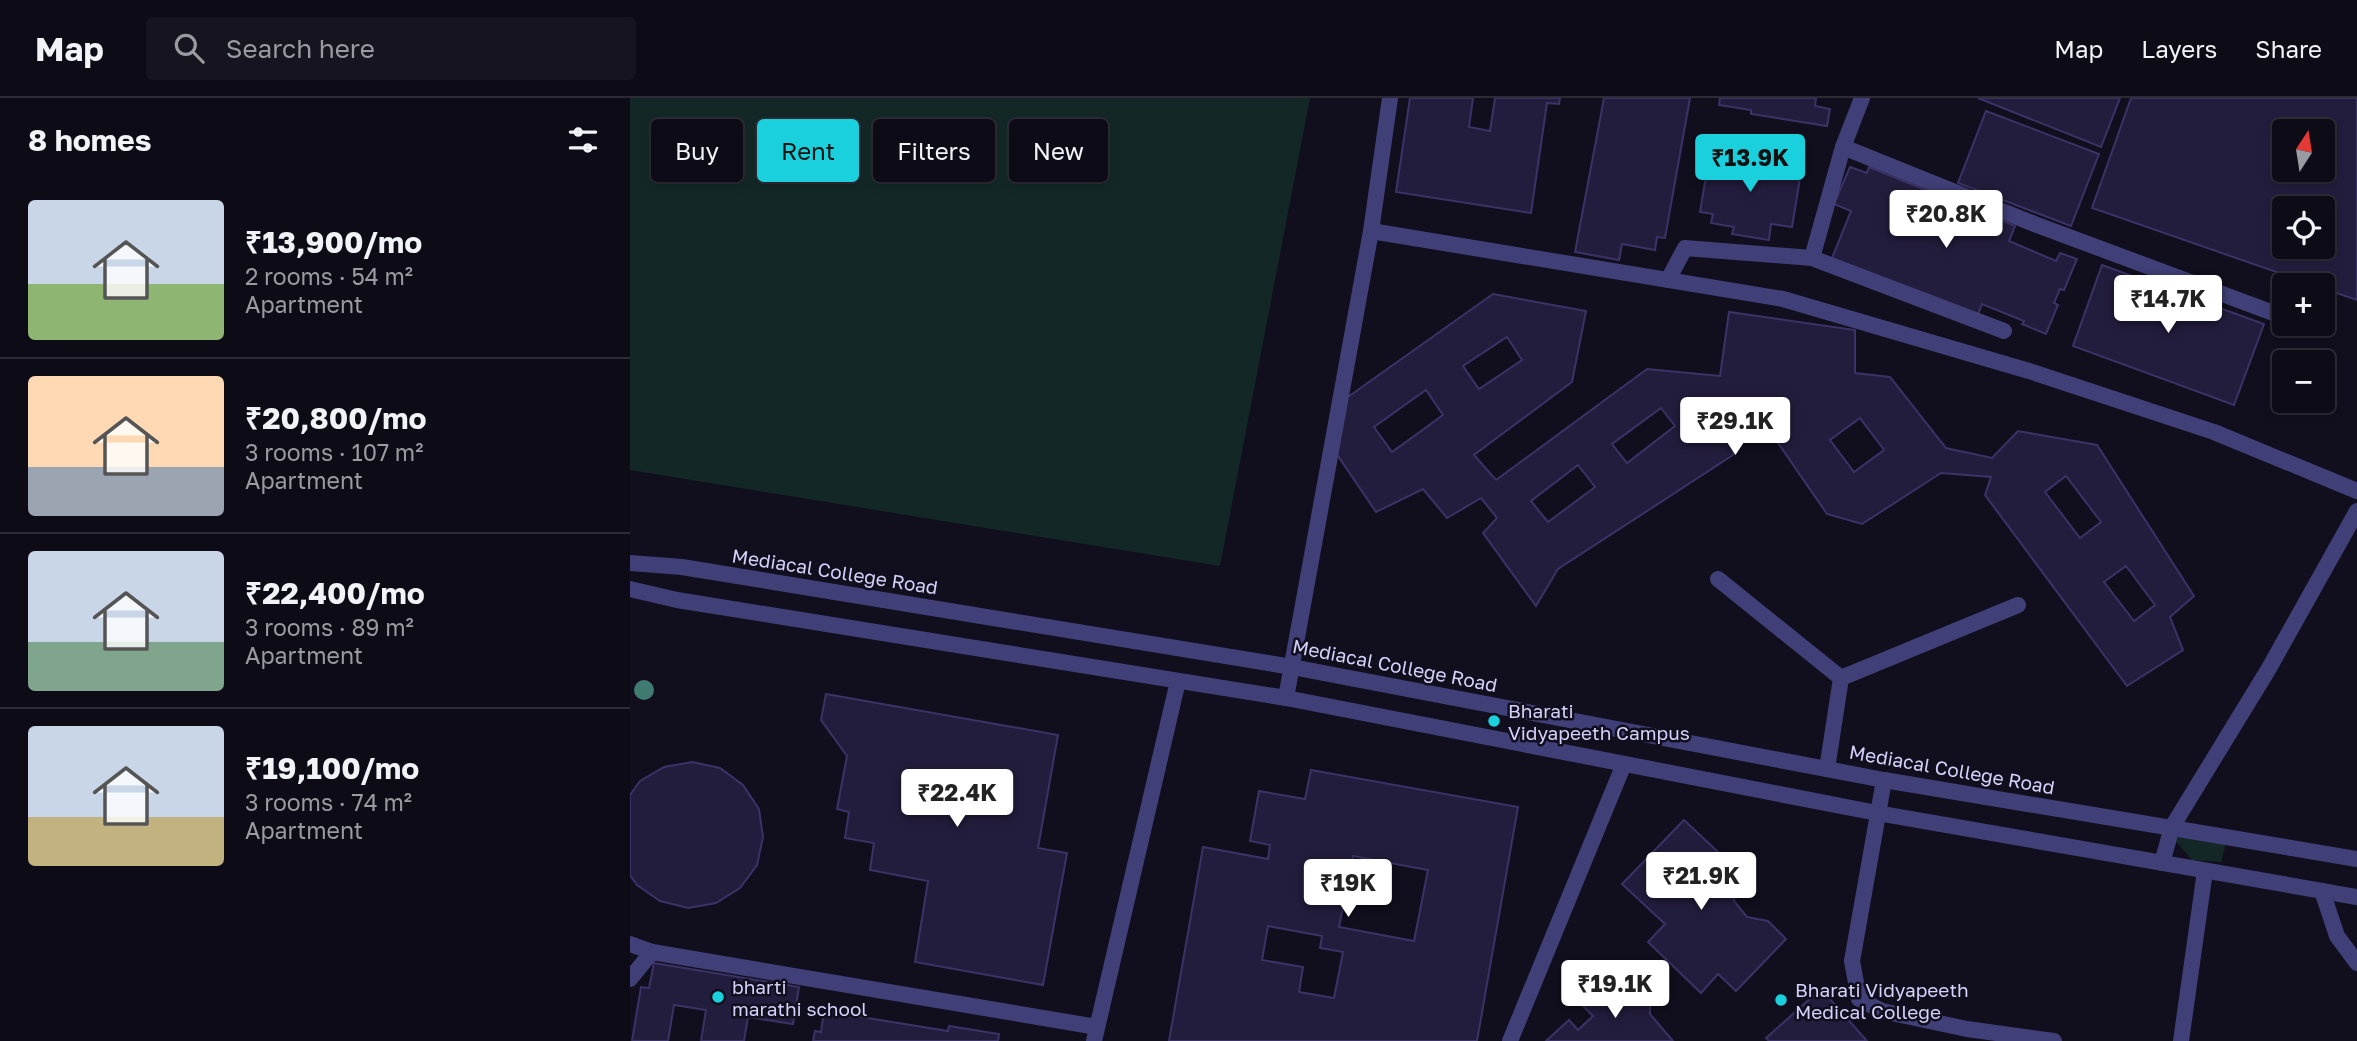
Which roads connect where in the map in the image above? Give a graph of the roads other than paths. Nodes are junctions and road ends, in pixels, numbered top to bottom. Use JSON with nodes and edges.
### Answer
{"nodes":[{"id":1,"x":1390,"y":98,"type":"edge"},
{"id":2,"x":1862,"y":98,"type":"edge"},
{"id":3,"x":1843,"y":147,"type":"junction"},
{"id":4,"x":1371,"y":231,"type":"junction"},
{"id":5,"x":1812,"y":258,"type":"junction"},
{"id":6,"x":1668,"y":280,"type":"junction"},
{"id":7,"x":2272,"y":313,"type":"edge"},
{"id":8,"x":2004,"y":331,"type":"dead end"},
{"id":9,"x":2357,"y":491,"type":"edge"},
{"id":10,"x":2357,"y":511,"type":"edge"},
{"id":11,"x":630,"y":564,"type":"edge"},
{"id":12,"x":1718,"y":579,"type":"dead end"},
{"id":13,"x":630,"y":589,"type":"edge"},
{"id":14,"x":2018,"y":606,"type":"dead end"},
{"id":15,"x":1292,"y":667,"type":"junction"},
{"id":16,"x":1841,"y":678,"type":"junction"},
{"id":17,"x":1178,"y":681,"type":"junction"},
{"id":18,"x":1286,"y":698,"type":"junction"},
{"id":19,"x":1624,"y":764,"type":"junction"},
{"id":20,"x":1827,"y":769,"type":"junction"},
{"id":21,"x":1884,"y":780,"type":"junction"},
{"id":22,"x":1877,"y":813,"type":"junction"},
{"id":23,"x":2172,"y":827,"type":"junction"},
{"id":24,"x":2357,"y":859,"type":"edge"},
{"id":25,"x":2162,"y":863,"type":"junction"},
{"id":26,"x":2205,"y":871,"type":"junction"},
{"id":27,"x":2322,"y":891,"type":"junction"},
{"id":28,"x":2357,"y":897,"type":"edge"},
{"id":29,"x":630,"y":944,"type":"edge"},
{"id":30,"x":652,"y":952,"type":"junction"},
{"id":31,"x":2357,"y":962,"type":"edge"},
{"id":32,"x":630,"y":979,"type":"edge"},
{"id":33,"x":1095,"y":1034,"type":"edge"},
{"id":34,"x":1510,"y":1041,"type":"edge"},
{"id":35,"x":2054,"y":1041,"type":"edge"},
{"id":36,"x":2181,"y":1041,"type":"edge"}],
"edges":[{"from":1,"to":4,"type":"lane"},
{"from":2,"to":3,"type":"lane"},
{"from":3,"to":5,"type":"lane"},
{"from":3,"to":7,"type":"lane"},
{"from":4,"to":6,"type":"lane"},
{"from":4,"to":15,"type":"lane"},
{"from":5,"to":6,"type":"lane"},
{"from":5,"to":8,"type":"lane"},
{"from":6,"to":9,"type":"lane"},
{"from":10,"to":23,"type":"lane"},
{"from":11,"to":15,"type":"lane","name":"Mediacal College Road"},
{"from":12,"to":16,"type":"lane"},
{"from":13,"to":17,"type":"lane"},
{"from":14,"to":16,"type":"lane"},
{"from":15,"to":18,"type":"lane"},
{"from":15,"to":20,"type":"lane","name":"Mediacal College Road"},
{"from":16,"to":20,"type":"lane"},
{"from":17,"to":18,"type":"lane"},
{"from":17,"to":33,"type":"lane"},
{"from":18,"to":19,"type":"lane"},
{"from":19,"to":22,"type":"lane"},
{"from":19,"to":34,"type":"lane"},
{"from":20,"to":21,"type":"lane","name":"Mediacal College Road"},
{"from":21,"to":22,"type":"lane"},
{"from":21,"to":23,"type":"lane","name":"Mediacal College Road"},
{"from":22,"to":25,"type":"lane"},
{"from":22,"to":35,"type":"lane"},
{"from":23,"to":24,"type":"lane","name":"Mediacal College Road"},
{"from":23,"to":25,"type":"lane"},
{"from":25,"to":26,"type":"lane"},
{"from":26,"to":27,"type":"lane"},
{"from":26,"to":36,"type":"lane"},
{"from":27,"to":28,"type":"lane"},
{"from":27,"to":31,"type":"lane"},
{"from":29,"to":30,"type":"lane"},
{"from":30,"to":32,"type":"lane"},
{"from":30,"to":33,"type":"lane"}]}
